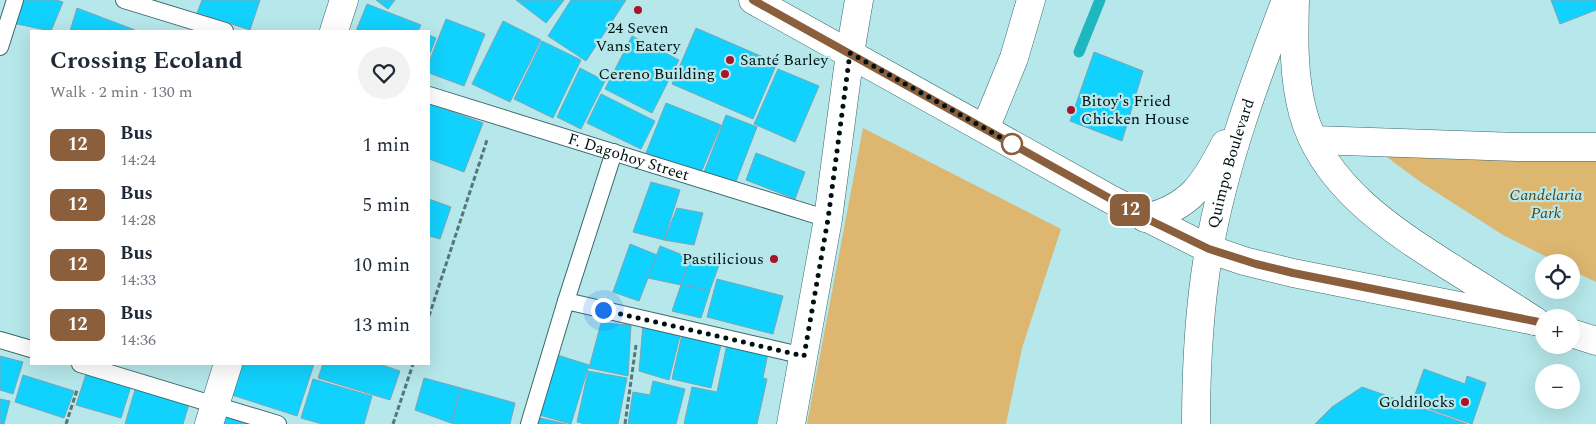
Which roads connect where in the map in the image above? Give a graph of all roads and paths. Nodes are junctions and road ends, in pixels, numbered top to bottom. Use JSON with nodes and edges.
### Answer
{"nodes":[{"id":1,"x":15,"y":0,"type":"edge"},
{"id":2,"x":124,"y":0,"type":"edge"},
{"id":3,"x":344,"y":0,"type":"edge"},
{"id":4,"x":753,"y":0,"type":"edge"},
{"id":5,"x":859,"y":0,"type":"edge"},
{"id":6,"x":1031,"y":0,"type":"edge"},
{"id":7,"x":1286,"y":0,"type":"edge"},
{"id":8,"x":1296,"y":0,"type":"edge"},
{"id":9,"x":222,"y":30,"type":"edge"},
{"id":10,"x":334,"y":30,"type":"edge"},
{"id":11,"x":0,"y":47,"type":"edge"},
{"id":12,"x":850,"y":53,"type":"junction"},
{"id":13,"x":430,"y":95,"type":"edge"},
{"id":14,"x":1249,"y":98,"type":"junction"},
{"id":15,"x":495,"y":116,"type":"junction"},
{"id":16,"x":985,"y":129,"type":"junction"},
{"id":17,"x":1314,"y":140,"type":"junction"},
{"id":18,"x":1596,"y":147,"type":"edge"},
{"id":19,"x":614,"y":152,"type":"junction"},
{"id":20,"x":1145,"y":218,"type":"junction"},
{"id":21,"x":828,"y":219,"type":"junction"},
{"id":22,"x":1209,"y":249,"type":"junction"},
{"id":23,"x":566,"y":301,"type":"junction"},
{"id":24,"x":430,"y":313,"type":"edge"},
{"id":25,"x":640,"y":319,"type":"junction"},
{"id":26,"x":1535,"y":319,"type":"edge"},
{"id":27,"x":1535,"y":321,"type":"edge"},
{"id":28,"x":1580,"y":336,"type":"edge"},
{"id":29,"x":0,"y":340,"type":"edge"},
{"id":30,"x":1596,"y":341,"type":"edge"},
{"id":31,"x":30,"y":349,"type":"edge"},
{"id":32,"x":804,"y":356,"type":"junction"},
{"id":33,"x":82,"y":365,"type":"edge"},
{"id":34,"x":228,"y":365,"type":"edge"},
{"id":35,"x":413,"y":365,"type":"edge"},
{"id":36,"x":212,"y":414,"type":"edge"},
{"id":37,"x":66,"y":424,"type":"edge"},
{"id":38,"x":278,"y":424,"type":"edge"},
{"id":39,"x":393,"y":424,"type":"edge"},
{"id":40,"x":529,"y":424,"type":"edge"},
{"id":41,"x":625,"y":424,"type":"edge"},
{"id":42,"x":791,"y":424,"type":"edge"},
{"id":43,"x":1196,"y":424,"type":"edge"}],
"edges":[{"from":1,"to":11,"type":"lane"},
{"from":2,"to":9,"type":"lane"},
{"from":3,"to":10,"type":"main road"},
{"from":4,"to":12,"type":"main road"},
{"from":5,"to":12,"type":"main road"},
{"from":6,"to":16,"type":"main road"},
{"from":7,"to":14,"type":"main road","name":"Quimpo Boulevard"},
{"from":8,"to":17,"type":"main road"},
{"from":12,"to":16,"type":"main road"},
{"from":12,"to":21,"type":"main road"},
{"from":13,"to":15,"type":"lane","name":"F. Dagohoy Street"},
{"from":14,"to":20,"type":"main road"},
{"from":14,"to":22,"type":"main road","name":"Quimpo Boulevard"},
{"from":15,"to":19,"type":"lane","name":"F. Dagohoy Street"},
{"from":15,"to":24,"type":"path"},
{"from":16,"to":20,"type":"main road"},
{"from":17,"to":18,"type":"main road"},
{"from":17,"to":26,"type":"main road"},
{"from":19,"to":21,"type":"lane","name":"F. Dagohoy Street"},
{"from":19,"to":23,"type":"lane"},
{"from":20,"to":22,"type":"main road"},
{"from":21,"to":32,"type":"main road"},
{"from":22,"to":27,"type":"main road"},
{"from":22,"to":43,"type":"main road","name":"Quimpo Boulevard"},
{"from":23,"to":25,"type":"lane"},
{"from":23,"to":40,"type":"lane"},
{"from":25,"to":32,"type":"lane"},
{"from":25,"to":41,"type":"path"},
{"from":28,"to":30,"type":"main road"},
{"from":29,"to":31,"type":"lane"},
{"from":32,"to":42,"type":"main road"},
{"from":33,"to":36,"type":"lane"},
{"from":33,"to":37,"type":"path"},
{"from":34,"to":36,"type":"main road"},
{"from":35,"to":39,"type":"path"},
{"from":36,"to":38,"type":"lane"}]}
